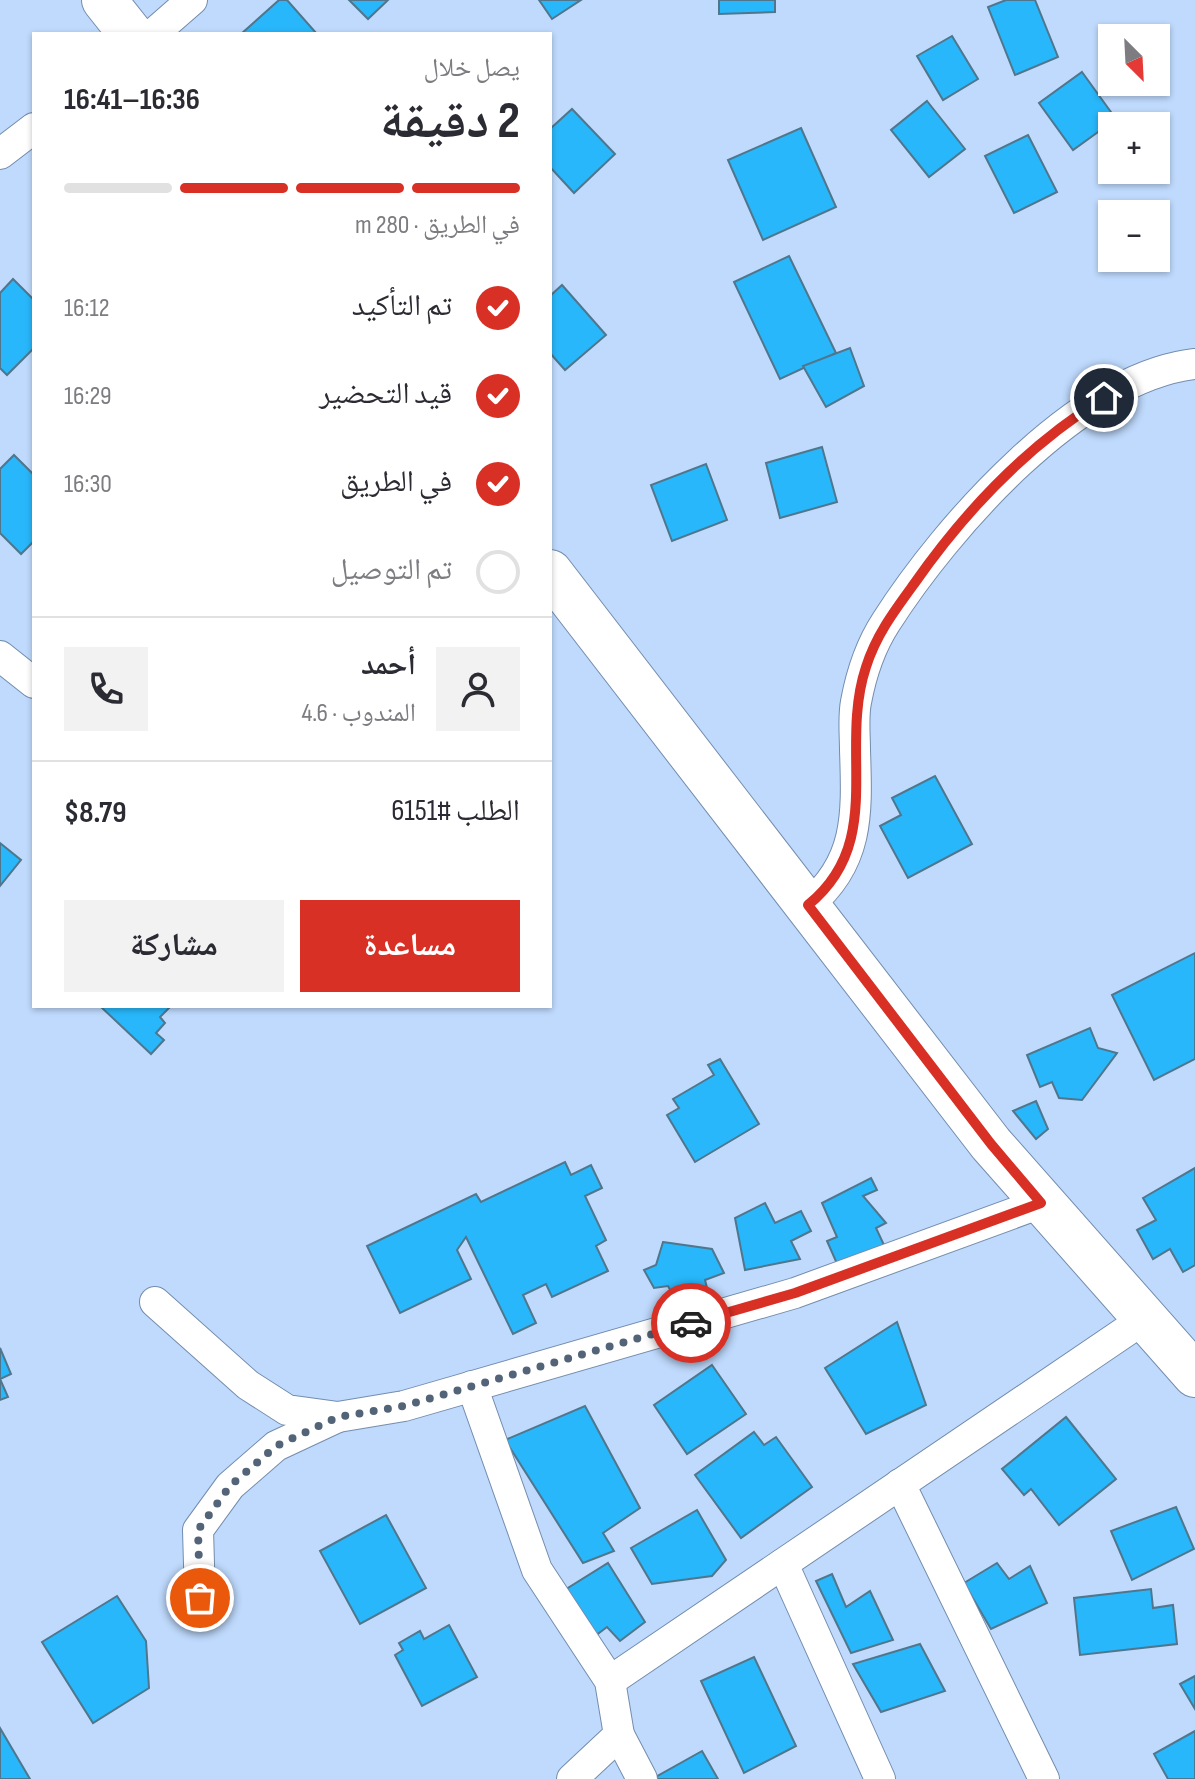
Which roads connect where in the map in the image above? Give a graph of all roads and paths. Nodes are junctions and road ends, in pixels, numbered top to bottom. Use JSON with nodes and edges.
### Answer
{"nodes":[{"id":1,"x":104,"y":0,"type":"edge"},
{"id":2,"x":192,"y":0,"type":"edge"},
{"id":3,"x":129,"y":32,"type":"edge"},
{"id":4,"x":155,"y":32,"type":"edge"},
{"id":5,"x":32,"y":130,"type":"edge"},
{"id":6,"x":0,"y":154,"type":"edge"},
{"id":7,"x":1195,"y":364,"type":"edge"},
{"id":8,"x":552,"y":575,"type":"edge"},
{"id":9,"x":0,"y":656,"type":"edge"},
{"id":10,"x":32,"y":681,"type":"edge"},
{"id":11,"x":808,"y":905,"type":"junction"},
{"id":12,"x":1041,"y":1203,"type":"junction"},
{"id":13,"x":155,"y":1302,"type":"dead end"},
{"id":14,"x":1144,"y":1319,"type":"junction"},
{"id":15,"x":1195,"y":1375,"type":"edge"},
{"id":16,"x":472,"y":1386,"type":"junction"},
{"id":17,"x":338,"y":1417,"type":"junction"},
{"id":18,"x":900,"y":1484,"type":"junction"},
{"id":19,"x":783,"y":1564,"type":"junction"},
{"id":20,"x":200,"y":1598,"type":"dead end"},
{"id":21,"x":610,"y":1681,"type":"junction"},
{"id":22,"x":619,"y":1735,"type":"junction"},
{"id":23,"x":572,"y":1779,"type":"edge"},
{"id":24,"x":642,"y":1779,"type":"edge"},
{"id":25,"x":880,"y":1779,"type":"edge"},
{"id":26,"x":1044,"y":1779,"type":"edge"}],
"edges":[{"from":1,"to":3,"type":"street"},
{"from":2,"to":4,"type":"street"},
{"from":5,"to":6,"type":"street"},
{"from":7,"to":11,"type":"street"},
{"from":8,"to":11,"type":"street"},
{"from":9,"to":10,"type":"street"},
{"from":11,"to":12,"type":"street"},
{"from":12,"to":14,"type":"street"},
{"from":12,"to":16,"type":"street"},
{"from":13,"to":17,"type":"street"},
{"from":14,"to":15,"type":"street"},
{"from":14,"to":18,"type":"street"},
{"from":16,"to":17,"type":"street"},
{"from":16,"to":21,"type":"street"},
{"from":17,"to":20,"type":"street"},
{"from":18,"to":19,"type":"street"},
{"from":18,"to":26,"type":"street"},
{"from":19,"to":21,"type":"street"},
{"from":19,"to":25,"type":"street"},
{"from":21,"to":22,"type":"street"},
{"from":22,"to":23,"type":"street"},
{"from":22,"to":24,"type":"street"}]}
